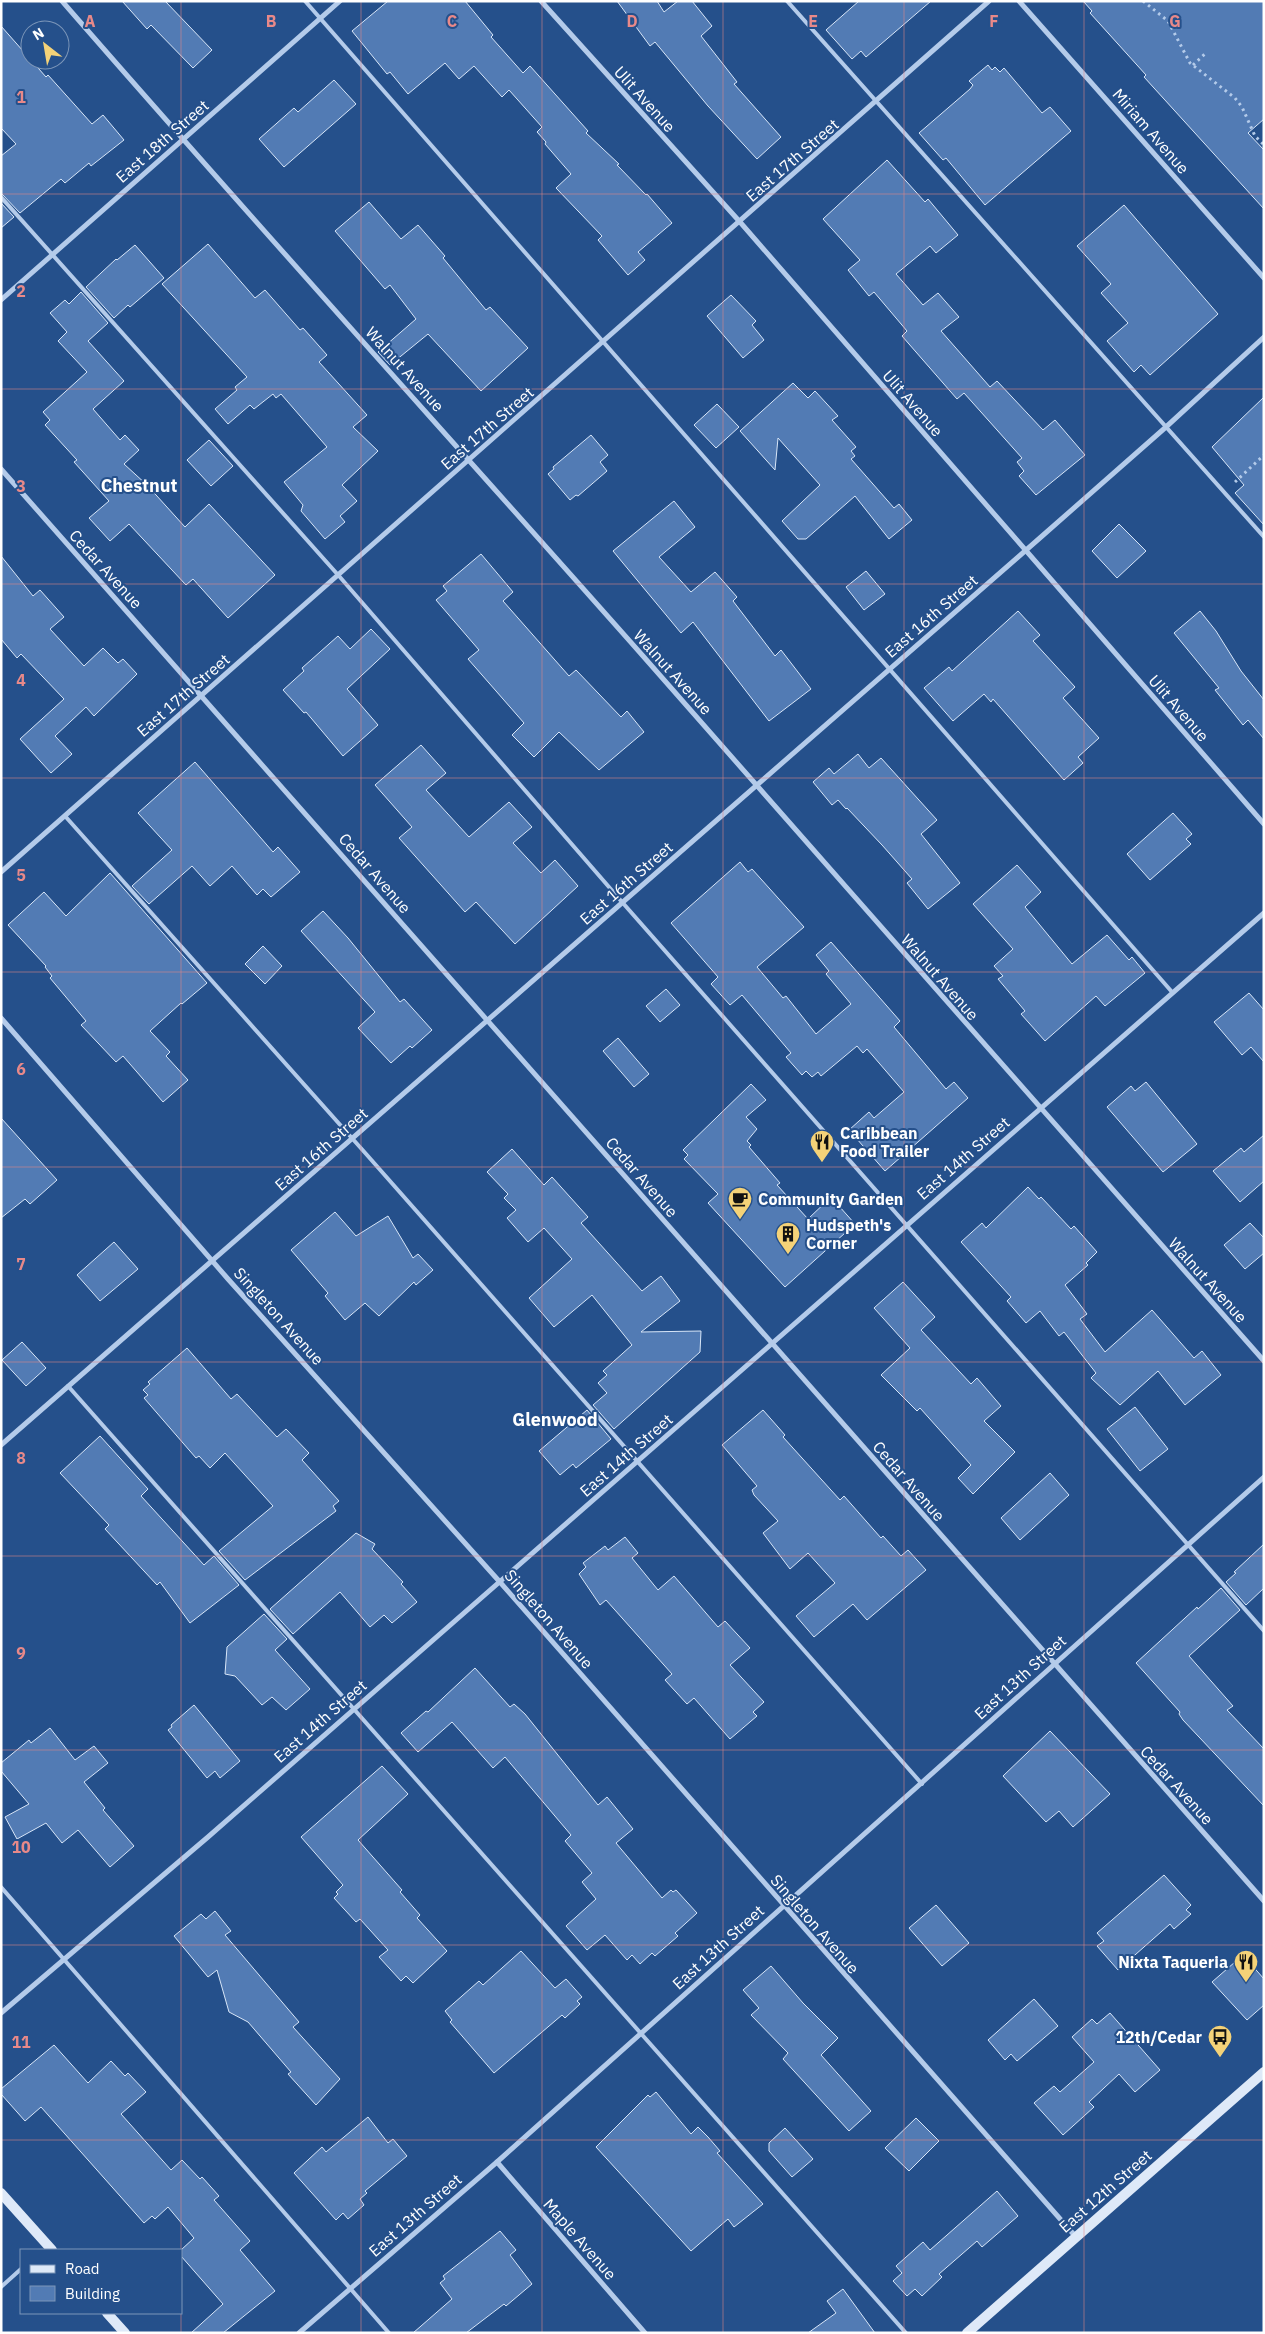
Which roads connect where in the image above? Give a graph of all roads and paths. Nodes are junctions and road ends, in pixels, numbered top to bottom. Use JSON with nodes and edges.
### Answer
{"nodes":[{"id":1,"x":62,"y":1,"type":"edge"},
{"id":2,"x":305,"y":1,"type":"edge"},
{"id":3,"x":340,"y":1,"type":"edge"},
{"id":4,"x":541,"y":1,"type":"edge"},
{"id":5,"x":787,"y":1,"type":"edge"},
{"id":6,"x":989,"y":1,"type":"edge"},
{"id":7,"x":1019,"y":1,"type":"edge"},
{"id":8,"x":1143,"y":1,"type":"edge"},
{"id":9,"x":320,"y":19,"type":"junction"},
{"id":10,"x":1208,"y":52,"type":"dead end"},
{"id":11,"x":1193,"y":65,"type":"junction"},
{"id":12,"x":877,"y":102,"type":"junction"},
{"id":13,"x":1264,"y":139,"type":"edge"},
{"id":14,"x":183,"y":140,"type":"junction"},
{"id":15,"x":1260,"y":142,"type":"junction"},
{"id":16,"x":1264,"y":145,"type":"edge"},
{"id":17,"x":1,"y":197,"type":"edge"},
{"id":18,"x":740,"y":222,"type":"junction"},
{"id":19,"x":52,"y":255,"type":"junction"},
{"id":20,"x":1264,"y":278,"type":"edge"},
{"id":21,"x":1,"y":300,"type":"edge"},
{"id":22,"x":1264,"y":337,"type":"edge"},
{"id":23,"x":604,"y":342,"type":"junction"},
{"id":24,"x":1166,"y":427,"type":"junction"},
{"id":25,"x":1264,"y":455,"type":"edge"},
{"id":26,"x":469,"y":460,"type":"junction"},
{"id":27,"x":1,"y":469,"type":"edge"},
{"id":28,"x":1224,"y":492,"type":"junction"},
{"id":29,"x":1264,"y":538,"type":"edge"},
{"id":30,"x":1025,"y":551,"type":"junction"},
{"id":31,"x":339,"y":576,"type":"junction"},
{"id":32,"x":889,"y":669,"type":"junction"},
{"id":33,"x":202,"y":696,"type":"junction"},
{"id":34,"x":756,"y":785,"type":"junction"},
{"id":35,"x":65,"y":816,"type":"junction"},
{"id":36,"x":1264,"y":824,"type":"edge"},
{"id":37,"x":1,"y":872,"type":"edge"},
{"id":38,"x":622,"y":902,"type":"junction"},
{"id":39,"x":1264,"y":913,"type":"edge"},
{"id":40,"x":1172,"y":992,"type":"junction"},
{"id":41,"x":1,"y":1018,"type":"edge"},
{"id":42,"x":488,"y":1020,"type":"junction"},
{"id":43,"x":1039,"y":1108,"type":"junction"},
{"id":44,"x":352,"y":1138,"type":"junction"},
{"id":45,"x":907,"y":1224,"type":"junction"},
{"id":46,"x":212,"y":1260,"type":"junction"},
{"id":47,"x":772,"y":1344,"type":"junction"},
{"id":48,"x":1264,"y":1361,"type":"edge"},
{"id":49,"x":68,"y":1386,"type":"junction"},
{"id":50,"x":1,"y":1444,"type":"edge"},
{"id":51,"x":637,"y":1462,"type":"junction"},
{"id":52,"x":1264,"y":1477,"type":"edge"},
{"id":53,"x":1186,"y":1546,"type":"junction"},
{"id":54,"x":499,"y":1581,"type":"junction"},
{"id":55,"x":1264,"y":1631,"type":"edge"},
{"id":56,"x":1052,"y":1664,"type":"junction"},
{"id":57,"x":353,"y":1708,"type":"junction"},
{"id":58,"x":922,"y":1784,"type":"junction"},
{"id":59,"x":1,"y":1887,"type":"edge"},
{"id":60,"x":1264,"y":1901,"type":"edge"},
{"id":61,"x":783,"y":1906,"type":"junction"},
{"id":62,"x":64,"y":1960,"type":"junction"},
{"id":63,"x":1,"y":2014,"type":"edge"},
{"id":64,"x":641,"y":2033,"type":"junction"},
{"id":65,"x":1264,"y":2072,"type":"edge"},
{"id":66,"x":497,"y":2162,"type":"junction"},
{"id":67,"x":1,"y":2193,"type":"edge"},
{"id":68,"x":1076,"y":2237,"type":"junction"},
{"id":69,"x":47,"y":2249,"type":"edge"},
{"id":70,"x":20,"y":2270,"type":"edge"},
{"id":71,"x":1,"y":2287,"type":"edge"},
{"id":72,"x":350,"y":2288,"type":"junction"},
{"id":73,"x":108,"y":2314,"type":"edge"},
{"id":74,"x":125,"y":2333,"type":"edge"},
{"id":75,"x":299,"y":2333,"type":"edge"},
{"id":76,"x":389,"y":2333,"type":"edge"},
{"id":77,"x":645,"y":2333,"type":"edge"},
{"id":78,"x":906,"y":2333,"type":"edge"},
{"id":79,"x":966,"y":2333,"type":"edge"}],
"edges":[{"from":1,"to":14,"type":"street","name":"Walnut Avenue"},
{"from":2,"to":9,"type":"lane"},
{"from":3,"to":9,"type":"street","name":"East 18th Street"},
{"from":4,"to":18,"type":"street","name":"Ulit Avenue"},
{"from":5,"to":12,"type":"lane"},
{"from":6,"to":12,"type":"street","name":"East 17th Street"},
{"from":7,"to":20,"type":"street","name":"Miriam Avenue"},
{"from":8,"to":11,"type":"path"},
{"from":9,"to":14,"type":"street","name":"East 18th Street"},
{"from":9,"to":23,"type":"lane"},
{"from":10,"to":11,"type":"path"},
{"from":11,"to":15,"type":"path"},
{"from":12,"to":18,"type":"street","name":"East 17th Street"},
{"from":12,"to":24,"type":"lane"},
{"from":13,"to":15,"type":"path"},
{"from":14,"to":19,"type":"street","name":"East 18th Street"},
{"from":14,"to":26,"type":"street","name":"Walnut Avenue"},
{"from":15,"to":16,"type":"path"},
{"from":17,"to":19,"type":"lane"},
{"from":18,"to":23,"type":"street","name":"East 17th Street"},
{"from":18,"to":30,"type":"street","name":"Ulit Avenue"},
{"from":19,"to":21,"type":"street","name":"East 18th Street"},
{"from":19,"to":31,"type":"lane"},
{"from":22,"to":24,"type":"street","name":"East 16th Street"},
{"from":23,"to":26,"type":"street","name":"East 17th Street"},
{"from":23,"to":32,"type":"lane"},
{"from":24,"to":28,"type":"lane"},
{"from":24,"to":30,"type":"street","name":"East 16th Street"},
{"from":25,"to":28,"type":"path"},
{"from":26,"to":31,"type":"street","name":"East 17th Street"},
{"from":26,"to":34,"type":"street","name":"Walnut Avenue"},
{"from":27,"to":33,"type":"street","name":"Cedar Avenue"},
{"from":28,"to":29,"type":"lane"},
{"from":30,"to":32,"type":"street","name":"East 16th Street"},
{"from":30,"to":36,"type":"street","name":"Ulit Avenue"},
{"from":31,"to":33,"type":"street","name":"East 17th Street"},
{"from":31,"to":38,"type":"lane"},
{"from":32,"to":34,"type":"street","name":"East 16th Street"},
{"from":32,"to":40,"type":"lane"},
{"from":33,"to":35,"type":"street","name":"East 17th Street"},
{"from":33,"to":42,"type":"street","name":"Cedar Avenue"},
{"from":34,"to":38,"type":"street","name":"East 16th Street"},
{"from":34,"to":43,"type":"street","name":"Walnut Avenue"},
{"from":35,"to":37,"type":"street","name":"East 17th Street"},
{"from":35,"to":44,"type":"lane"},
{"from":38,"to":42,"type":"street","name":"East 16th Street"},
{"from":38,"to":45,"type":"lane"},
{"from":39,"to":40,"type":"street","name":"East 14th Street"},
{"from":40,"to":43,"type":"street","name":"East 14th Street"},
{"from":41,"to":46,"type":"street","name":"Singleton Avenue"},
{"from":42,"to":44,"type":"street","name":"East 16th Street"},
{"from":42,"to":47,"type":"street","name":"Cedar Avenue"},
{"from":43,"to":45,"type":"street","name":"East 14th Street"},
{"from":43,"to":48,"type":"street","name":"Walnut Avenue"},
{"from":44,"to":46,"type":"street","name":"East 16th Street"},
{"from":44,"to":51,"type":"lane"},
{"from":45,"to":47,"type":"street","name":"East 14th Street"},
{"from":45,"to":53,"type":"lane"},
{"from":46,"to":49,"type":"street","name":"East 16th Street"},
{"from":46,"to":54,"type":"street","name":"Singleton Avenue"},
{"from":47,"to":51,"type":"street","name":"East 14th Street"},
{"from":47,"to":56,"type":"street","name":"Cedar Avenue"},
{"from":49,"to":50,"type":"street","name":"East 16th Street"},
{"from":49,"to":57,"type":"lane"},
{"from":51,"to":54,"type":"street","name":"East 14th Street"},
{"from":51,"to":58,"type":"lane"},
{"from":52,"to":53,"type":"street","name":"East 13th Street"},
{"from":53,"to":55,"type":"lane"},
{"from":53,"to":56,"type":"street","name":"East 13th Street"},
{"from":54,"to":57,"type":"street","name":"East 14th Street"},
{"from":54,"to":61,"type":"street","name":"Singleton Avenue"},
{"from":56,"to":58,"type":"street","name":"East 13th Street"},
{"from":56,"to":60,"type":"street","name":"Cedar Avenue"},
{"from":57,"to":62,"type":"street","name":"East 14th Street"},
{"from":57,"to":64,"type":"lane"},
{"from":58,"to":61,"type":"street","name":"East 13th Street"},
{"from":59,"to":62,"type":"lane"},
{"from":61,"to":64,"type":"street","name":"East 13th Street"},
{"from":61,"to":68,"type":"street","name":"Singleton Avenue"},
{"from":62,"to":63,"type":"street","name":"East 14th Street"},
{"from":62,"to":72,"type":"lane"},
{"from":64,"to":66,"type":"street","name":"East 13th Street"},
{"from":64,"to":78,"type":"lane"},
{"from":65,"to":68,"type":"street","name":"East 12th Street"},
{"from":66,"to":72,"type":"street","name":"East 13th Street"},
{"from":66,"to":77,"type":"street","name":"Maple Avenue"},
{"from":67,"to":69,"type":"street"},
{"from":68,"to":79,"type":"street","name":"East 12th Street"},
{"from":70,"to":71,"type":"lane"},
{"from":72,"to":75,"type":"street","name":"East 13th Street"},
{"from":72,"to":76,"type":"lane"},
{"from":73,"to":74,"type":"street"}]}
